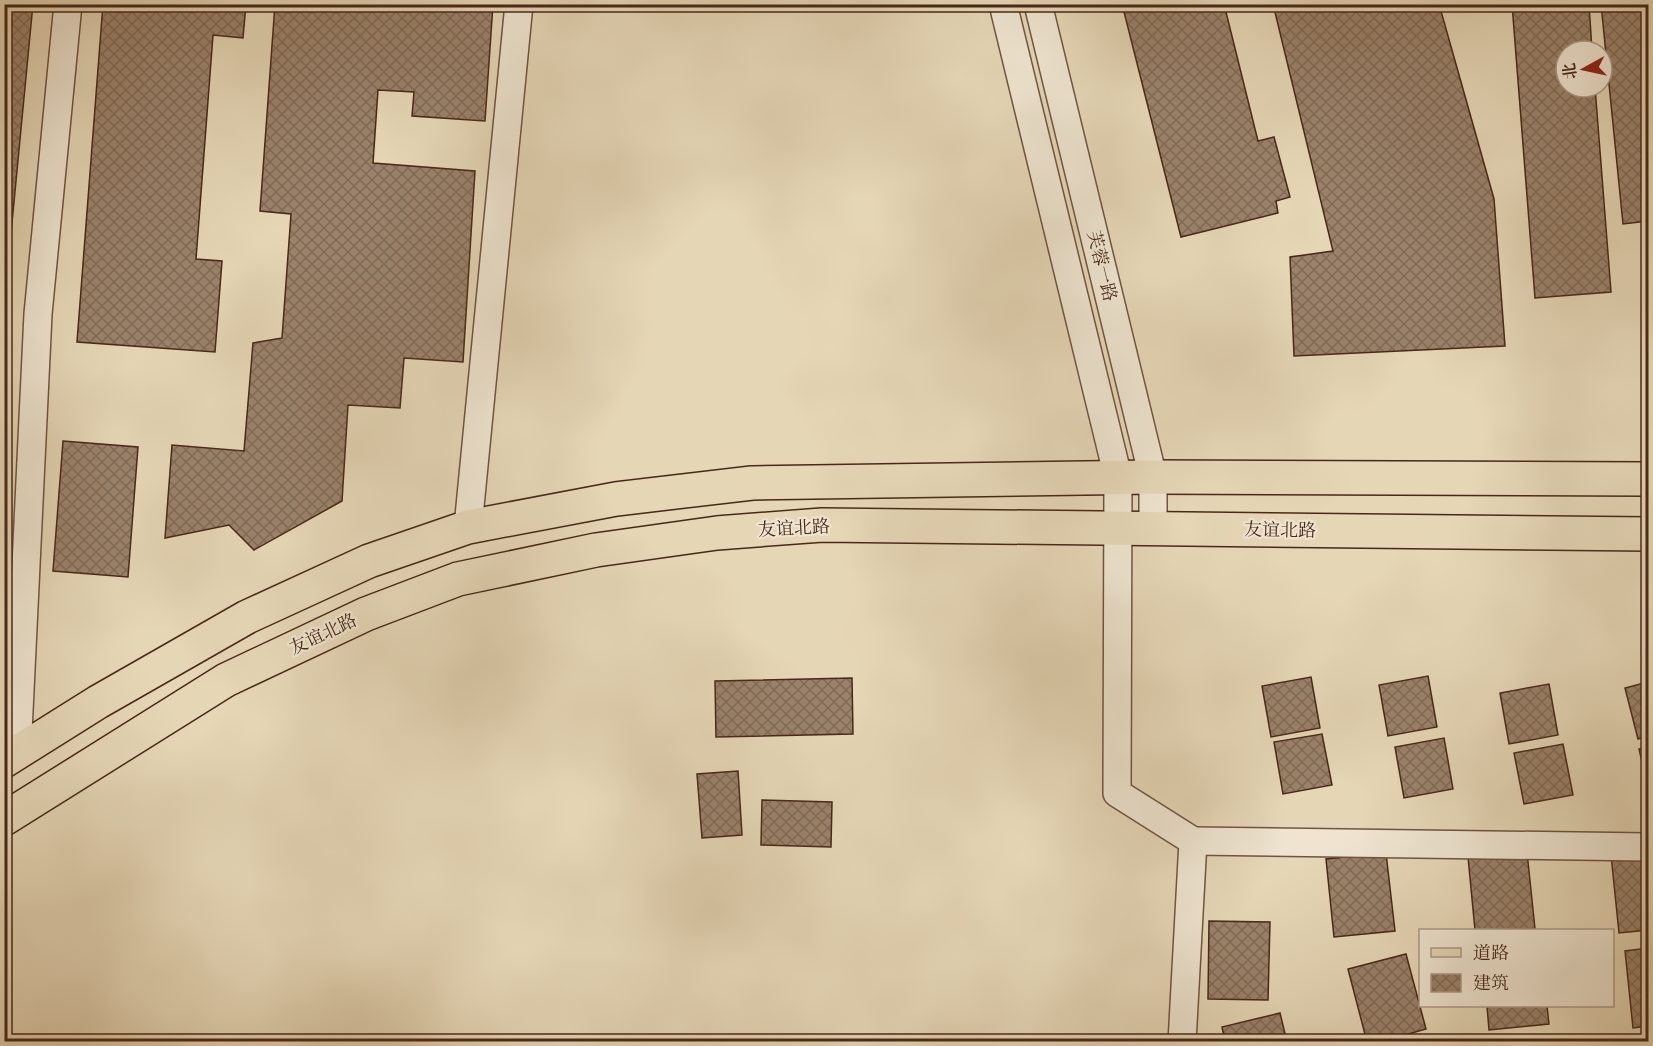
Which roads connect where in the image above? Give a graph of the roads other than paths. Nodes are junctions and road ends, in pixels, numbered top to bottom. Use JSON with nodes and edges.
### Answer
{"nodes":[{"id":1,"x":68,"y":4,"type":"edge"},
{"id":2,"x":519,"y":4,"type":"edge"},
{"id":3,"x":1002,"y":4,"type":"edge"},
{"id":4,"x":1038,"y":4,"type":"edge"},
{"id":5,"x":1118,"y":477,"type":"junction"},
{"id":6,"x":1153,"y":477,"type":"junction"},
{"id":7,"x":1648,"y":479,"type":"edge"},
{"id":8,"x":468,"y":527,"type":"junction"},
{"id":9,"x":1119,"y":528,"type":"junction"},
{"id":10,"x":1153,"y":529,"type":"junction"},
{"id":11,"x":1648,"y":534,"type":"edge"},
{"id":12,"x":11,"y":757,"type":"edge"},
{"id":13,"x":4,"y":819,"type":"edge"},
{"id":14,"x":1193,"y":842,"type":"junction"},
{"id":15,"x":1648,"y":848,"type":"edge"},
{"id":16,"x":1182,"y":1041,"type":"edge"}],
"edges":[{"from":1,"to":12,"type":"street"},
{"from":2,"to":8,"type":"street"},
{"from":3,"to":5,"type":"street","name":"芙蓉一路"},
{"from":4,"to":6,"type":"street","name":"芙蓉一路"},
{"from":5,"to":6,"type":"main road"},
{"from":5,"to":8,"type":"main road"},
{"from":5,"to":9,"type":"street","name":"芙蓉一路"},
{"from":6,"to":7,"type":"main road"},
{"from":6,"to":10,"type":"street","name":"芙蓉一路"},
{"from":8,"to":12,"type":"main road"},
{"from":9,"to":10,"type":"main road","name":"友谊北路"},
{"from":9,"to":13,"type":"main road","name":"友谊北路"},
{"from":9,"to":14,"type":"street","name":"芙蓉一路"},
{"from":10,"to":11,"type":"main road","name":"友谊北路"},
{"from":14,"to":15,"type":"street"},
{"from":14,"to":16,"type":"street"}]}
